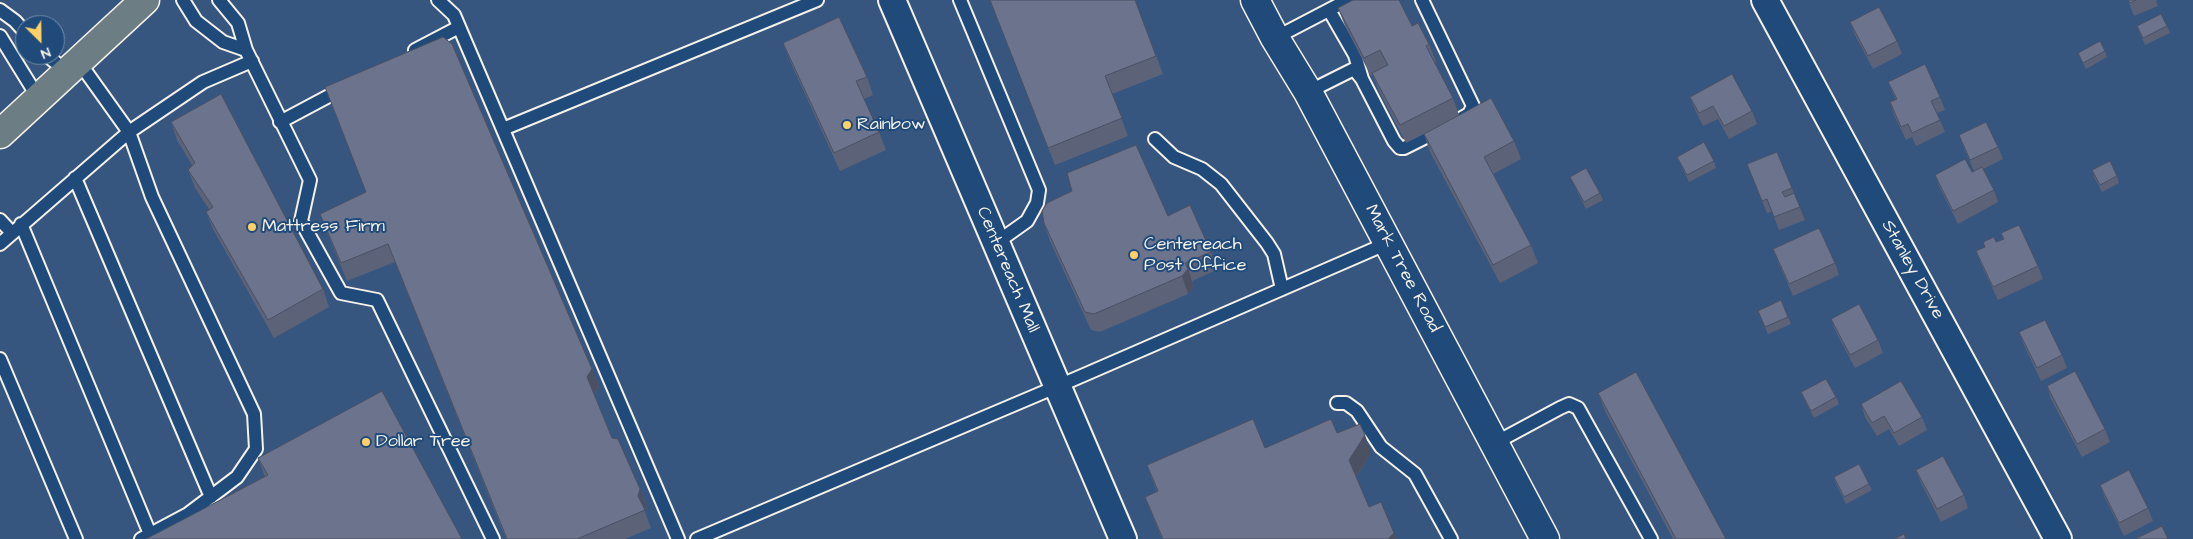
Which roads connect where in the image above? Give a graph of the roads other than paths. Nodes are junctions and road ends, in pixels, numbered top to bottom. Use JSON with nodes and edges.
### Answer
{"nodes":[{"id":1,"x":145,"y":0,"type":"edge"},
{"id":2,"x":183,"y":0,"type":"edge"},
{"id":3,"x":219,"y":0,"type":"edge"},
{"id":4,"x":438,"y":0,"type":"edge"},
{"id":5,"x":817,"y":0,"type":"edge"},
{"id":6,"x":892,"y":0,"type":"edge"},
{"id":7,"x":960,"y":0,"type":"edge"},
{"id":8,"x":1255,"y":0,"type":"edge"},
{"id":9,"x":1348,"y":0,"type":"edge"},
{"id":10,"x":1422,"y":0,"type":"edge"},
{"id":11,"x":1765,"y":0,"type":"edge"},
{"id":12,"x":0,"y":10,"type":"edge"},
{"id":13,"x":1329,"y":10,"type":"junction"},
{"id":14,"x":15,"y":21,"type":"edge"},
{"id":15,"x":459,"y":27,"type":"junction"},
{"id":16,"x":0,"y":36,"type":"edge"},
{"id":17,"x":1275,"y":38,"type":"junction"},
{"id":18,"x":408,"y":54,"type":"edge"},
{"id":19,"x":249,"y":55,"type":"junction"},
{"id":20,"x":65,"y":63,"type":"edge"},
{"id":21,"x":73,"y":67,"type":"junction"},
{"id":22,"x":1362,"y":79,"type":"junction"},
{"id":23,"x":357,"y":81,"type":"edge"},
{"id":24,"x":1308,"y":92,"type":"junction"},
{"id":25,"x":39,"y":99,"type":"junction"},
{"id":26,"x":280,"y":122,"type":"junction"},
{"id":27,"x":2,"y":129,"type":"edge"},
{"id":28,"x":503,"y":129,"type":"junction"},
{"id":29,"x":129,"y":132,"type":"junction"},
{"id":30,"x":1155,"y":138,"type":"dead end"},
{"id":31,"x":75,"y":178,"type":"junction"},
{"id":32,"x":0,"y":220,"type":"edge"},
{"id":33,"x":21,"y":224,"type":"junction"},
{"id":34,"x":12,"y":233,"type":"junction"},
{"id":35,"x":1388,"y":243,"type":"junction"},
{"id":36,"x":0,"y":244,"type":"edge"},
{"id":37,"x":996,"y":244,"type":"junction"},
{"id":38,"x":1282,"y":289,"type":"junction"},
{"id":39,"x":0,"y":359,"type":"edge"},
{"id":40,"x":1057,"y":387,"type":"junction"},
{"id":41,"x":1337,"y":403,"type":"dead end"},
{"id":42,"x":1494,"y":443,"type":"junction"},
{"id":43,"x":211,"y":497,"type":"junction"},
{"id":44,"x":146,"y":537,"type":"edge"},
{"id":45,"x":76,"y":539,"type":"edge"},
{"id":46,"x":493,"y":539,"type":"edge"},
{"id":47,"x":678,"y":539,"type":"edge"},
{"id":48,"x":697,"y":539,"type":"edge"},
{"id":49,"x":1123,"y":539,"type":"edge"},
{"id":50,"x":1451,"y":539,"type":"edge"},
{"id":51,"x":1545,"y":539,"type":"edge"},
{"id":52,"x":1651,"y":539,"type":"edge"},
{"id":53,"x":2058,"y":539,"type":"edge"}],
"edges":[{"from":1,"to":21,"type":"main road"},
{"from":2,"to":19,"type":"lane"},
{"from":3,"to":19,"type":"lane"},
{"from":4,"to":15,"type":"lane"},
{"from":5,"to":28,"type":"lane"},
{"from":6,"to":37,"type":"street","name":"Centereach Mall"},
{"from":7,"to":37,"type":"lane"},
{"from":8,"to":17,"type":"street","name":"Mark Tree Road"},
{"from":9,"to":13,"type":"lane"},
{"from":10,"to":22,"type":"lane"},
{"from":11,"to":53,"type":"street","name":"Stanley Drive"},
{"from":12,"to":14,"type":"lane"},
{"from":13,"to":17,"type":"lane"},
{"from":13,"to":22,"type":"lane"},
{"from":15,"to":18,"type":"lane"},
{"from":15,"to":28,"type":"lane"},
{"from":16,"to":25,"type":"lane"},
{"from":17,"to":24,"type":"street","name":"Mark Tree Road"},
{"from":19,"to":26,"type":"lane"},
{"from":19,"to":29,"type":"lane"},
{"from":20,"to":21,"type":"lane"},
{"from":21,"to":25,"type":"main road"},
{"from":21,"to":29,"type":"lane"},
{"from":22,"to":24,"type":"lane"},
{"from":23,"to":26,"type":"lane"},
{"from":24,"to":35,"type":"street","name":"Mark Tree Road"},
{"from":25,"to":27,"type":"main road"},
{"from":26,"to":46,"type":"lane"},
{"from":28,"to":47,"type":"lane"},
{"from":29,"to":31,"type":"lane"},
{"from":29,"to":43,"type":"lane"},
{"from":30,"to":38,"type":"lane"},
{"from":31,"to":33,"type":"lane"},
{"from":31,"to":43,"type":"lane"},
{"from":32,"to":34,"type":"lane"},
{"from":33,"to":34,"type":"lane"},
{"from":33,"to":44,"type":"lane"},
{"from":34,"to":36,"type":"lane"},
{"from":35,"to":38,"type":"lane"},
{"from":35,"to":42,"type":"street","name":"Mark Tree Road"},
{"from":37,"to":40,"type":"street","name":"Centereach Mall"},
{"from":38,"to":40,"type":"lane"},
{"from":39,"to":45,"type":"lane"},
{"from":40,"to":48,"type":"lane"},
{"from":40,"to":49,"type":"street","name":"Centereach Mall"},
{"from":41,"to":50,"type":"lane"},
{"from":42,"to":51,"type":"street","name":"Mark Tree Road"},
{"from":42,"to":52,"type":"lane"},
{"from":43,"to":44,"type":"lane"}]}
